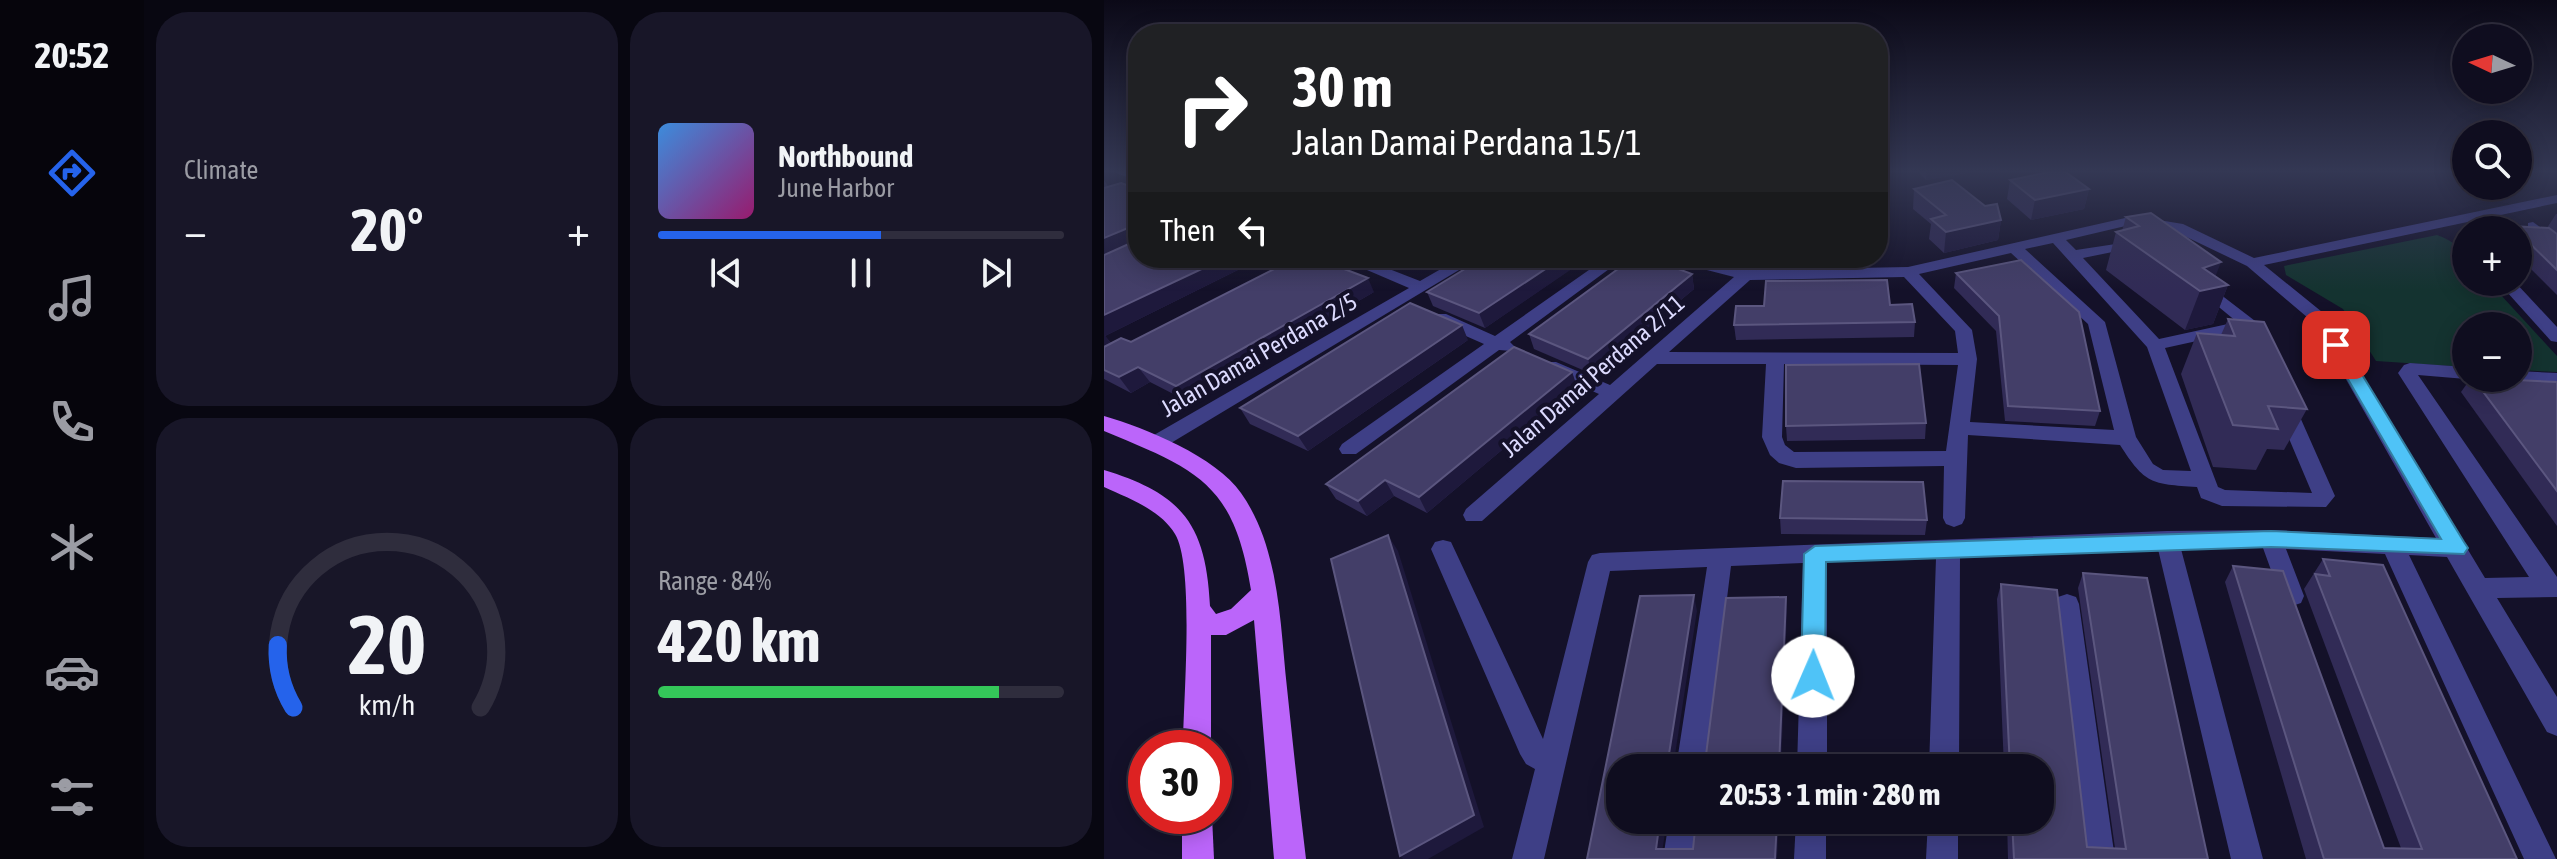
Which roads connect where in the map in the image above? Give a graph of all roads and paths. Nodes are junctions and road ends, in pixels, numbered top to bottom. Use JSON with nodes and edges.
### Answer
{"nodes":[{"id":1,"x":2505,"y":210,"type":"edge"},
{"id":2,"x":2450,"y":222,"type":"joint"},
{"id":3,"x":2533,"y":226,"type":"edge"},
{"id":4,"x":2057,"y":239,"type":"junction"},
{"id":5,"x":2150,"y":244,"type":"edge"},
{"id":6,"x":2557,"y":247,"type":"edge"},
{"id":7,"x":2016,"y":249,"type":"junction"},
{"id":8,"x":2074,"y":255,"type":"junction"},
{"id":9,"x":2252,"y":263,"type":"junction"},
{"id":10,"x":1373,"y":268,"type":"edge"},
{"id":11,"x":1454,"y":268,"type":"edge"},
{"id":12,"x":1602,"y":268,"type":"edge"},
{"id":13,"x":1718,"y":268,"type":"edge"},
{"id":14,"x":2183,"y":271,"type":"edge"},
{"id":15,"x":1908,"y":272,"type":"junction"},
{"id":16,"x":1746,"y":275,"type":"junction"},
{"id":17,"x":1422,"y":287,"type":"junction"},
{"id":18,"x":2519,"y":296,"type":"edge"},
{"id":19,"x":1399,"y":301,"type":"junction"},
{"id":20,"x":2556,"y":335,"type":"edge"},
{"id":21,"x":1498,"y":343,"type":"junction"},
{"id":22,"x":2155,"y":345,"type":"junction"},
{"id":23,"x":1653,"y":358,"type":"junction"},
{"id":24,"x":1775,"y":359,"type":"junction"},
{"id":25,"x":1968,"y":359,"type":"junction"},
{"id":26,"x":2452,"y":372,"type":"edge"},
{"id":27,"x":2532,"y":378,"type":"edge"},
{"id":28,"x":2557,"y":379,"type":"edge"},
{"id":29,"x":2275,"y":381,"type":"edge"},
{"id":30,"x":1613,"y":393,"type":"junction"},
{"id":31,"x":1104,"y":423,"type":"edge"},
{"id":32,"x":1959,"y":428,"type":"junction"},
{"id":33,"x":2126,"y":438,"type":"junction"},
{"id":34,"x":1154,"y":444,"type":"junction"},
{"id":35,"x":1349,"y":449,"type":"dead end"},
{"id":36,"x":1955,"y":458,"type":"junction"},
{"id":37,"x":1104,"y":478,"type":"edge"},
{"id":38,"x":2202,"y":480,"type":"junction"},
{"id":39,"x":1474,"y":515,"type":"dead end"},
{"id":40,"x":1954,"y":518,"type":"dead end"},
{"id":41,"x":2271,"y":539,"type":"junction"},
{"id":42,"x":2167,"y":540,"type":"junction"},
{"id":43,"x":2394,"y":547,"type":"junction"},
{"id":44,"x":2457,"y":548,"type":"junction"},
{"id":45,"x":1443,"y":549,"type":"dead end"},
{"id":46,"x":1948,"y":549,"type":"junction"},
{"id":47,"x":1815,"y":554,"type":"junction"},
{"id":48,"x":1720,"y":558,"type":"junction"},
{"id":49,"x":2553,"y":587,"type":"edge"},
{"id":50,"x":2480,"y":588,"type":"junction"},
{"id":51,"x":1264,"y":593,"type":"junction"},
{"id":52,"x":2067,"y":604,"type":"dead end"},
{"id":53,"x":1197,"y":608,"type":"junction"},
{"id":54,"x":2298,"y":614,"type":"edge"},
{"id":55,"x":2557,"y":723,"type":"edge"},
{"id":56,"x":1197,"y":730,"type":"edge"},
{"id":57,"x":1693,"y":754,"type":"edge"},
{"id":58,"x":1812,"y":754,"type":"edge"},
{"id":59,"x":1944,"y":754,"type":"edge"},
{"id":60,"x":1549,"y":761,"type":"junction"},
{"id":61,"x":1197,"y":834,"type":"edge"},
{"id":62,"x":1682,"y":834,"type":"edge"},
{"id":63,"x":1811,"y":834,"type":"edge"},
{"id":64,"x":1943,"y":834,"type":"edge"},
{"id":65,"x":1198,"y":859,"type":"edge"},
{"id":66,"x":1290,"y":859,"type":"edge"},
{"id":67,"x":1528,"y":859,"type":"edge"},
{"id":68,"x":1679,"y":859,"type":"edge"},
{"id":69,"x":1810,"y":859,"type":"edge"},
{"id":70,"x":1942,"y":859,"type":"edge"},
{"id":71,"x":2099,"y":859,"type":"edge"},
{"id":72,"x":2247,"y":859,"type":"edge"},
{"id":73,"x":2540,"y":859,"type":"edge"}],
"edges":[{"from":1,"to":2,"type":"street"},
{"from":2,"to":9,"type":"street"},
{"from":3,"to":6,"type":"street"},
{"from":4,"to":7,"type":"street"},
{"from":4,"to":8,"type":"street"},
{"from":4,"to":9,"type":"street"},
{"from":5,"to":8,"type":"street"},
{"from":7,"to":15,"type":"street"},
{"from":7,"to":33,"type":"street"},
{"from":8,"to":22,"type":"street"},
{"from":9,"to":44,"type":"street"},
{"from":10,"to":17,"type":"street"},
{"from":11,"to":17,"type":"street","name":"Jalan Damai Perdana 2/5"},
{"from":12,"to":21,"type":"street"},
{"from":13,"to":16,"type":"street"},
{"from":14,"to":22,"type":"street"},
{"from":15,"to":16,"type":"street"},
{"from":15,"to":25,"type":"street"},
{"from":16,"to":23,"type":"street","name":"Jalan Damai Perdana 2/11"},
{"from":17,"to":19,"type":"street","name":"Jalan Damai Perdana 2/5"},
{"from":18,"to":20,"type":"street"},
{"from":19,"to":21,"type":"street"},
{"from":19,"to":34,"type":"street","name":"Jalan Damai Perdana 2/5"},
{"from":21,"to":30,"type":"street"},
{"from":21,"to":35,"type":"street"},
{"from":22,"to":38,"type":"street"},
{"from":23,"to":24,"type":"street"},
{"from":23,"to":30,"type":"street","name":"Jalan Damai Perdana 2/11"},
{"from":24,"to":25,"type":"street"},
{"from":24,"to":36,"type":"street"},
{"from":25,"to":32,"type":"street"},
{"from":26,"to":49,"type":"street"},
{"from":27,"to":28,"type":"street"},
{"from":29,"to":38,"type":"street"},
{"from":30,"to":39,"type":"street","name":"Jalan Damai Perdana 2/11"},
{"from":31,"to":34,"type":"main road"},
{"from":32,"to":33,"type":"street"},
{"from":32,"to":36,"type":"street"},
{"from":33,"to":38,"type":"street"},
{"from":34,"to":51,"type":"main road"},
{"from":36,"to":40,"type":"street"},
{"from":37,"to":53,"type":"main road"},
{"from":41,"to":42,"type":"street"},
{"from":41,"to":43,"type":"street"},
{"from":41,"to":54,"type":"street"},
{"from":42,"to":46,"type":"street"},
{"from":42,"to":72,"type":"street"},
{"from":43,"to":44,"type":"street"},
{"from":43,"to":73,"type":"street"},
{"from":44,"to":50,"type":"street"},
{"from":45,"to":60,"type":"street"},
{"from":46,"to":47,"type":"street"},
{"from":46,"to":59,"type":"street"},
{"from":47,"to":48,"type":"street"},
{"from":47,"to":58,"type":"street"},
{"from":48,"to":57,"type":"street"},
{"from":48,"to":60,"type":"street"},
{"from":49,"to":50,"type":"street"},
{"from":50,"to":55,"type":"street"},
{"from":51,"to":53,"type":"main road"},
{"from":51,"to":66,"type":"main road"},
{"from":52,"to":71,"type":"street"},
{"from":53,"to":56,"type":"main road"},
{"from":60,"to":67,"type":"street"},
{"from":61,"to":65,"type":"main road"},
{"from":62,"to":68,"type":"street"},
{"from":63,"to":69,"type":"street"},
{"from":64,"to":70,"type":"street"}]}
